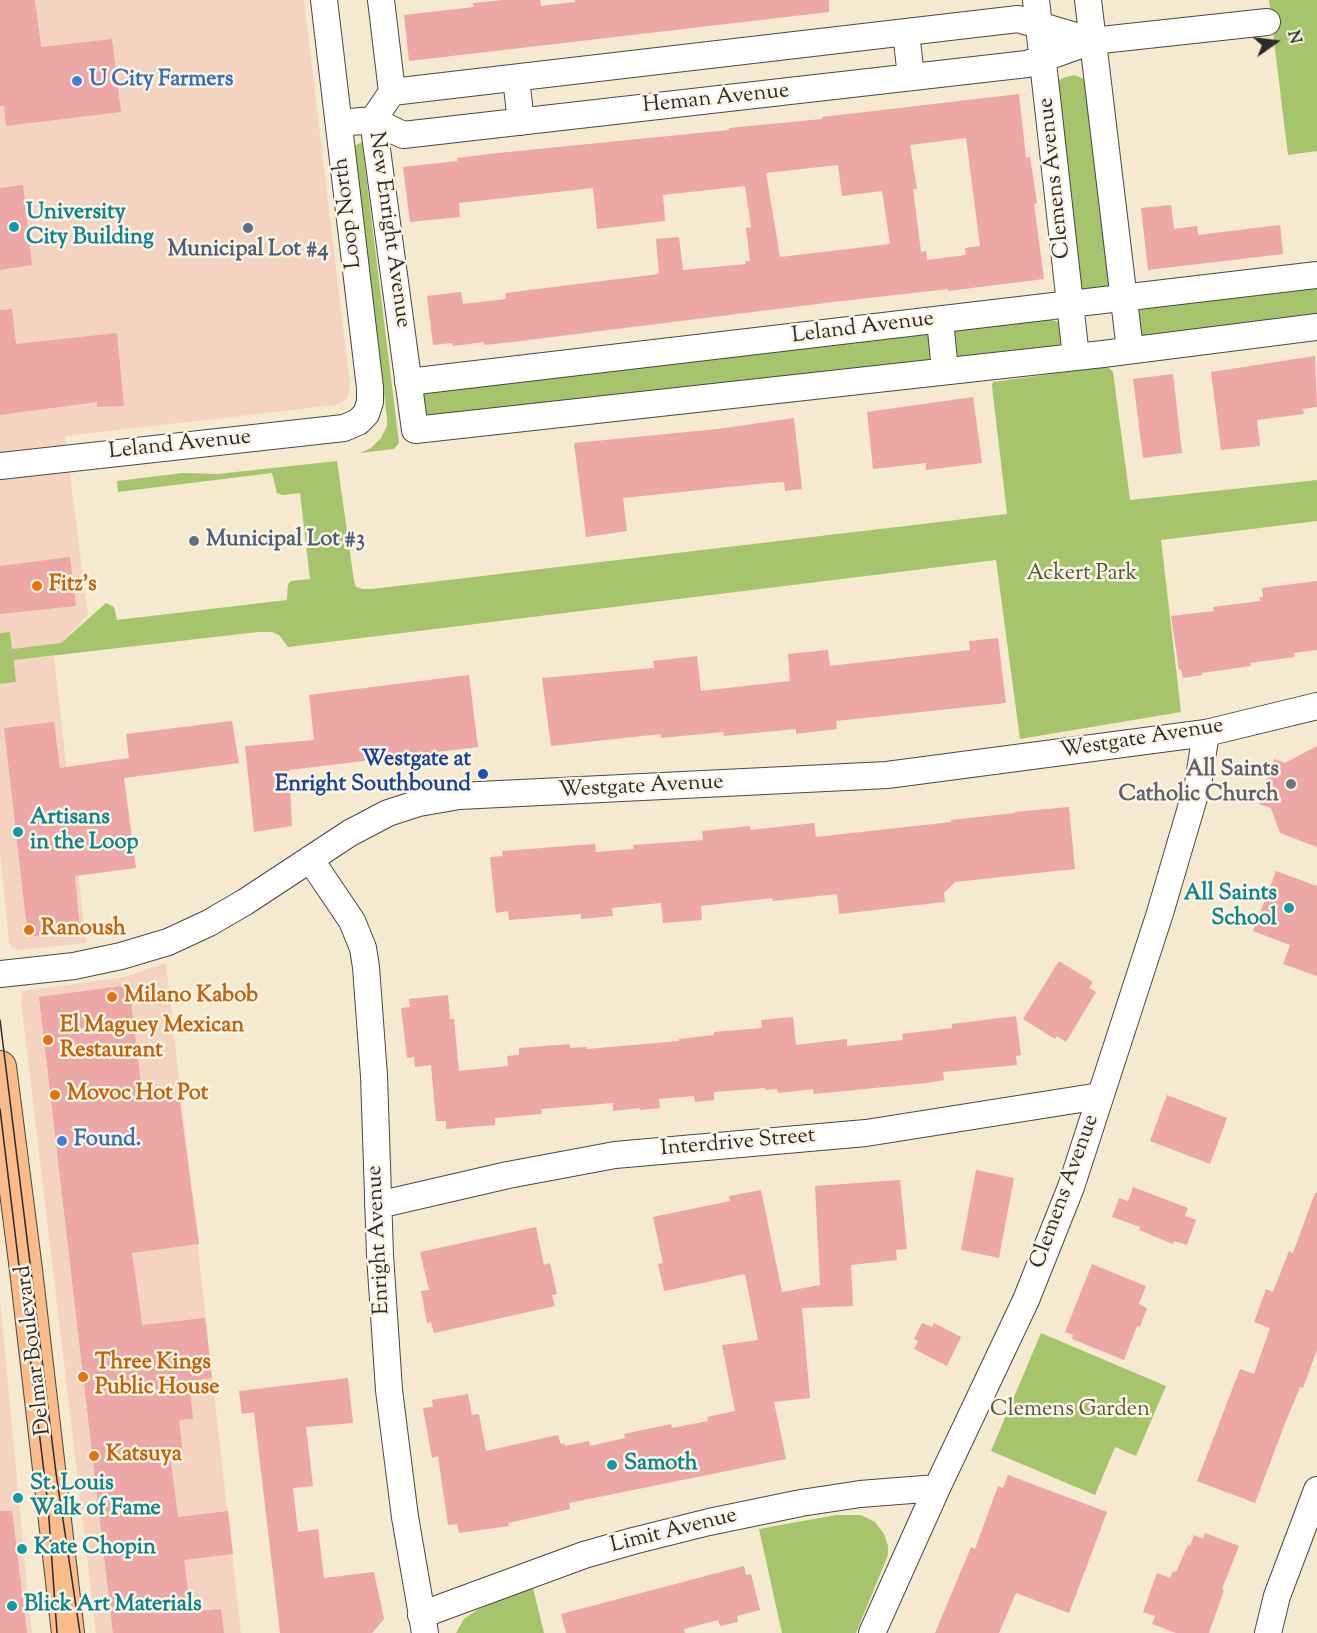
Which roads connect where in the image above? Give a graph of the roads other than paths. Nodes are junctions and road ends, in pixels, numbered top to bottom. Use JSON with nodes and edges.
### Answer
{"nodes":[{"id":1,"x":324,"y":0,"type":"edge"},
{"id":2,"x":381,"y":0,"type":"edge"},
{"id":3,"x":1036,"y":0,"type":"edge"},
{"id":4,"x":1088,"y":0,"type":"edge"},
{"id":5,"x":1267,"y":22,"type":"dead end"},
{"id":6,"x":1039,"y":26,"type":"junction"},
{"id":7,"x":906,"y":32,"type":"junction"},
{"id":8,"x":1092,"y":41,"type":"junction"},
{"id":9,"x":1043,"y":59,"type":"junction"},
{"id":10,"x":911,"y":77,"type":"junction"},
{"id":11,"x":516,"y":78,"type":"junction"},
{"id":12,"x":392,"y":92,"type":"junction"},
{"id":13,"x":374,"y":120,"type":"junction"},
{"id":14,"x":521,"y":122,"type":"junction"},
{"id":15,"x":339,"y":123,"type":"junction"},
{"id":16,"x":1317,"y":275,"type":"edge"},
{"id":17,"x":1124,"y":298,"type":"junction"},
{"id":18,"x":1070,"y":304,"type":"junction"},
{"id":19,"x":940,"y":320,"type":"junction"},
{"id":20,"x":1317,"y":327,"type":"edge"},
{"id":21,"x":1130,"y":350,"type":"junction"},
{"id":22,"x":1076,"y":357,"type":"junction"},
{"id":23,"x":945,"y":371,"type":"junction"},
{"id":24,"x":408,"y":382,"type":"junction"},
{"id":25,"x":358,"y":423,"type":"joint"},
{"id":26,"x":0,"y":466,"type":"edge"},
{"id":27,"x":1317,"y":706,"type":"edge"},
{"id":28,"x":1206,"y":732,"type":"junction"},
{"id":29,"x":310,"y":859,"type":"junction"},
{"id":30,"x":0,"y":974,"type":"edge"},
{"id":31,"x":0,"y":1067,"type":"edge"},
{"id":32,"x":1100,"y":1096,"type":"junction"},
{"id":33,"x":378,"y":1205,"type":"junction"},
{"id":34,"x":936,"y":1488,"type":"junction"},
{"id":35,"x":1317,"y":1490,"type":"edge"},
{"id":36,"x":423,"y":1624,"type":"edge"},
{"id":37,"x":68,"y":1633,"type":"edge"},
{"id":38,"x":872,"y":1633,"type":"edge"},
{"id":39,"x":1268,"y":1633,"type":"edge"}],
"edges":[{"from":1,"to":15,"type":"street","name":"Loop North"},
{"from":2,"to":12,"type":"street"},
{"from":3,"to":6,"type":"street","name":"Clemens Avenue"},
{"from":4,"to":8,"type":"street"},
{"from":5,"to":8,"type":"street","name":"Heman Avenue"},
{"from":6,"to":7,"type":"street","name":"Heman Avenue"},
{"from":6,"to":8,"type":"street","name":"Heman Avenue"},
{"from":6,"to":9,"type":"street","name":"Clemens Avenue"},
{"from":7,"to":10,"type":"street"},
{"from":7,"to":11,"type":"street","name":"Heman Avenue"},
{"from":8,"to":9,"type":"street","name":"Heman Avenue"},
{"from":8,"to":17,"type":"street"},
{"from":9,"to":10,"type":"street","name":"Heman Avenue"},
{"from":9,"to":18,"type":"street","name":"Clemens Avenue"},
{"from":10,"to":14,"type":"street","name":"Heman Avenue"},
{"from":11,"to":12,"type":"street","name":"Heman Avenue"},
{"from":11,"to":14,"type":"street"},
{"from":12,"to":13,"type":"street","name":"New Enright Avenue"},
{"from":13,"to":14,"type":"street","name":"Heman Avenue"},
{"from":13,"to":15,"type":"street"},
{"from":13,"to":24,"type":"street","name":"New Enright Avenue"},
{"from":15,"to":25,"type":"street","name":"Loop North"},
{"from":16,"to":17,"type":"street","name":"Leland Avenue"},
{"from":17,"to":18,"type":"street","name":"Leland Avenue"},
{"from":17,"to":21,"type":"street"},
{"from":18,"to":19,"type":"street","name":"Leland Avenue"},
{"from":18,"to":22,"type":"street","name":"Clemens Avenue"},
{"from":19,"to":23,"type":"street"},
{"from":19,"to":24,"type":"street","name":"Leland Avenue"},
{"from":20,"to":21,"type":"street"},
{"from":21,"to":22,"type":"street"},
{"from":22,"to":23,"type":"street"},
{"from":23,"to":24,"type":"street","name":"New Enright Avenue"},
{"from":25,"to":26,"type":"street","name":"Leland Avenue"},
{"from":27,"to":28,"type":"street","name":"Westgate Avenue"},
{"from":28,"to":29,"type":"street","name":"Westgate Avenue"},
{"from":28,"to":32,"type":"street","name":"Clemens Avenue"},
{"from":29,"to":30,"type":"street","name":"Westgate Avenue"},
{"from":29,"to":33,"type":"street","name":"Enright Avenue"},
{"from":31,"to":37,"type":"main road","name":"Delmar Boulevard"},
{"from":32,"to":33,"type":"street","name":"Interdrive Street"},
{"from":32,"to":34,"type":"street","name":"Clemens Avenue"},
{"from":33,"to":36,"type":"street","name":"Enright Avenue"},
{"from":34,"to":36,"type":"street","name":"Limit Avenue"},
{"from":34,"to":38,"type":"street","name":"Clemens Avenue"},
{"from":35,"to":39,"type":"street"}]}
